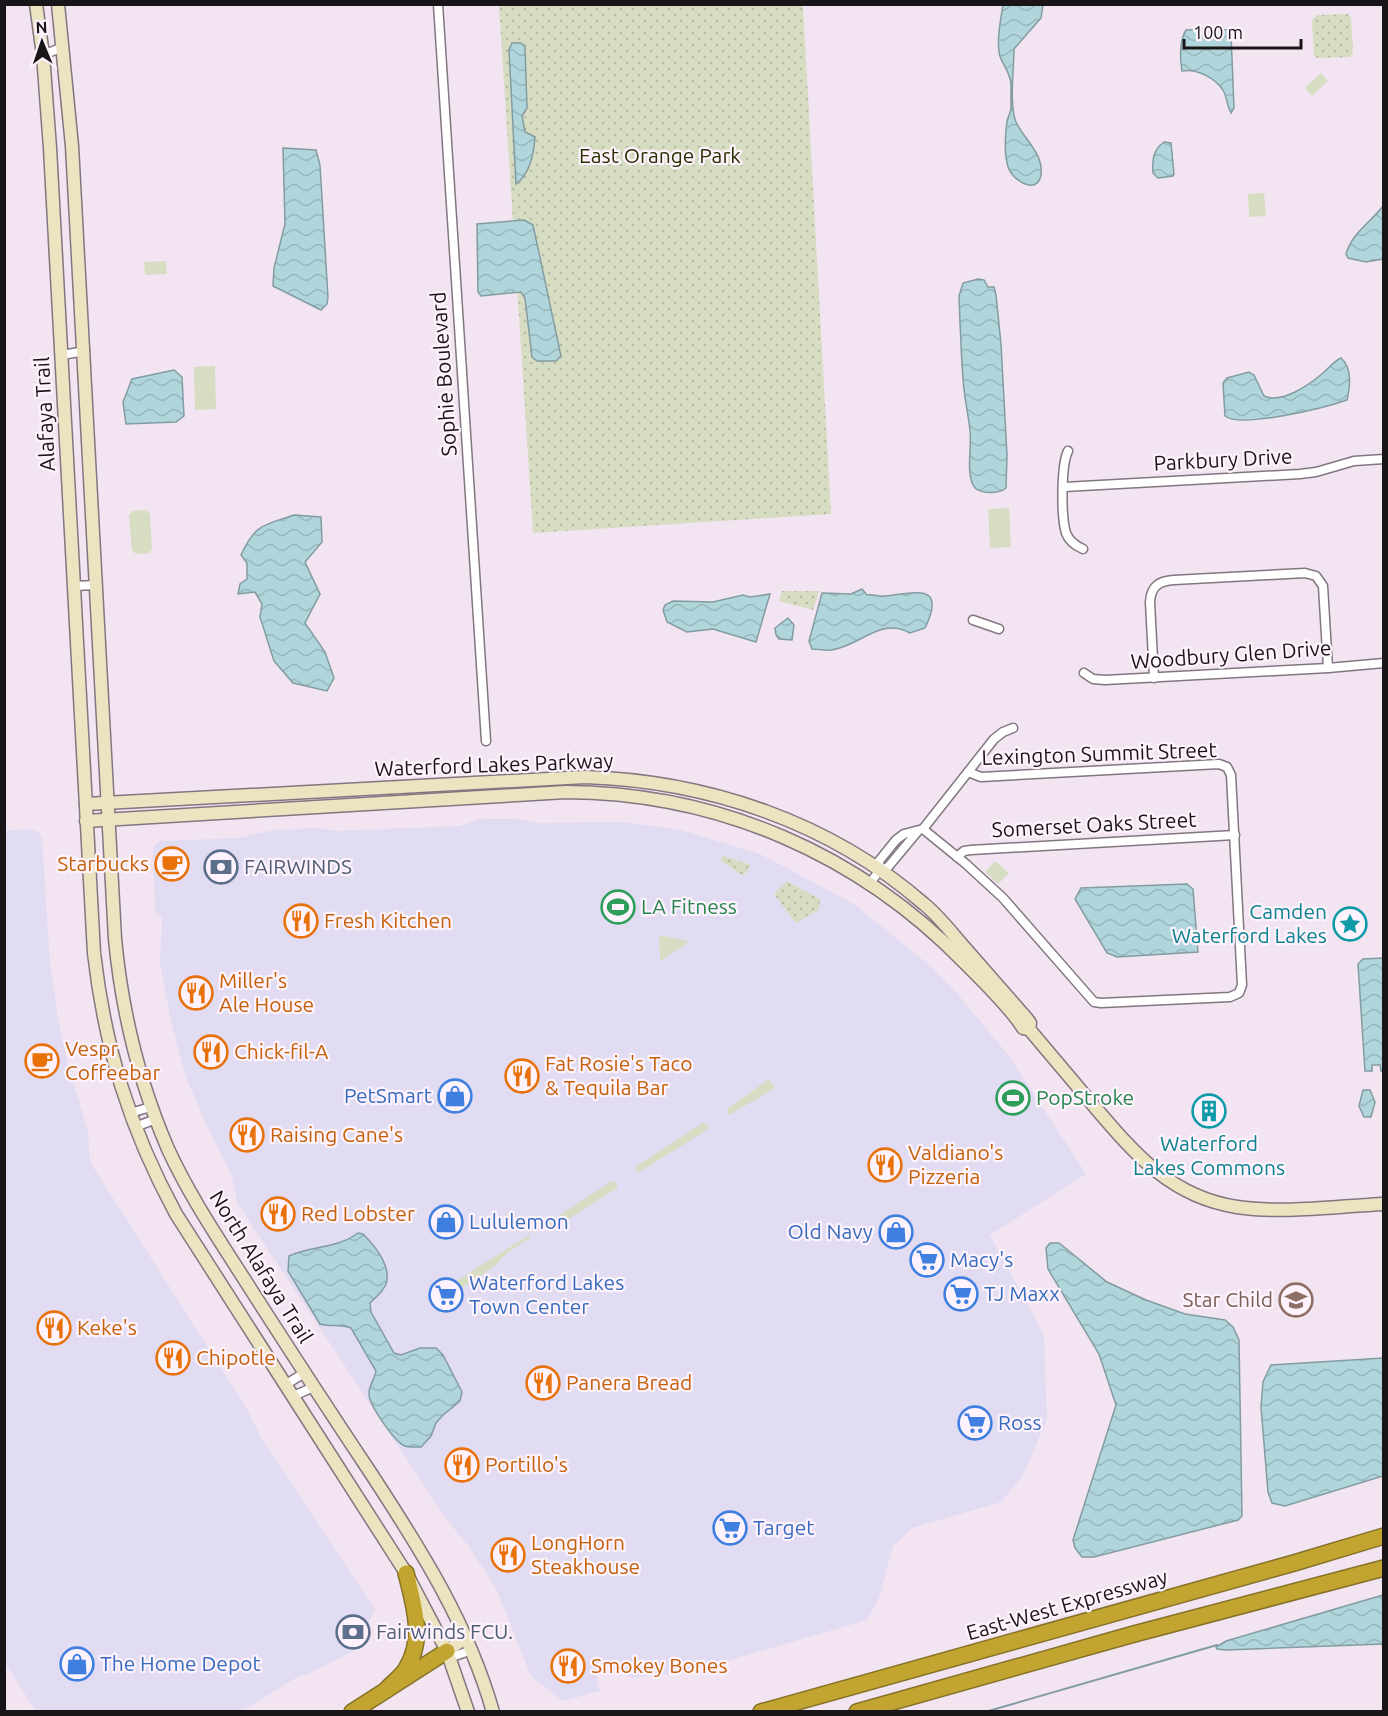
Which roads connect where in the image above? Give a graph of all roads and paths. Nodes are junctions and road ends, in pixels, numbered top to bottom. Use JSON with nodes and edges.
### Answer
{"nodes":[{"id":1,"x":36,"y":4,"type":"edge"},
{"id":2,"x":58,"y":4,"type":"edge"},
{"id":3,"x":438,"y":4,"type":"edge"},
{"id":4,"x":63,"y":47,"type":"junction"},
{"id":5,"x":43,"y":55,"type":"junction"},
{"id":6,"x":85,"y":351,"type":"junction"},
{"id":7,"x":62,"y":355,"type":"junction"},
{"id":8,"x":1068,"y":451,"type":"dead end"},
{"id":9,"x":1383,"y":459,"type":"edge"},
{"id":10,"x":1064,"y":487,"type":"junction"},
{"id":11,"x":1083,"y":549,"type":"dead end"},
{"id":12,"x":97,"y":585,"type":"junction"},
{"id":13,"x":74,"y":586,"type":"junction"},
{"id":14,"x":973,"y":620,"type":"dead end"},
{"id":15,"x":999,"y":629,"type":"dead end"},
{"id":16,"x":1383,"y":663,"type":"edge"},
{"id":17,"x":1328,"y":668,"type":"junction"},
{"id":18,"x":1084,"y":673,"type":"dead end"},
{"id":19,"x":1155,"y":678,"type":"junction"},
{"id":20,"x":1013,"y":728,"type":"dead end"},
{"id":21,"x":486,"y":741,"type":"dead end"},
{"id":22,"x":968,"y":772,"type":"junction"},
{"id":23,"x":346,"y":790,"type":"junction"},
{"id":24,"x":691,"y":790,"type":"junction"},
{"id":25,"x":86,"y":804,"type":"junction"},
{"id":26,"x":108,"y":804,"type":"junction"},
{"id":27,"x":687,"y":805,"type":"junction"},
{"id":28,"x":254,"y":811,"type":"junction"},
{"id":29,"x":109,"y":820,"type":"junction"},
{"id":30,"x":86,"y":821,"type":"junction"},
{"id":31,"x":920,"y":830,"type":"junction"},
{"id":32,"x":1235,"y":835,"type":"junction"},
{"id":33,"x":957,"y":857,"type":"junction"},
{"id":34,"x":880,"y":870,"type":"junction"},
{"id":35,"x":870,"y":883,"type":"junction"},
{"id":36,"x":1029,"y":1029,"type":"junction"},
{"id":37,"x":151,"y":1107,"type":"junction"},
{"id":38,"x":130,"y":1113,"type":"junction"},
{"id":39,"x":156,"y":1119,"type":"junction"},
{"id":40,"x":135,"y":1127,"type":"junction"},
{"id":41,"x":1383,"y":1204,"type":"edge"},
{"id":42,"x":304,"y":1373,"type":"junction"},
{"id":43,"x":285,"y":1385,"type":"junction"},
{"id":44,"x":314,"y":1387,"type":"junction"},
{"id":45,"x":293,"y":1396,"type":"junction"},
{"id":46,"x":1383,"y":1536,"type":"edge"},
{"id":47,"x":1383,"y":1568,"type":"edge"},
{"id":48,"x":406,"y":1573,"type":"junction"},
{"id":49,"x":466,"y":1637,"type":"junction"},
{"id":50,"x":471,"y":1650,"type":"junction"},
{"id":51,"x":448,"y":1654,"type":"junction"},
{"id":52,"x":386,"y":1690,"type":"junction"},
{"id":53,"x":352,"y":1712,"type":"edge"},
{"id":54,"x":468,"y":1712,"type":"edge"},
{"id":55,"x":493,"y":1712,"type":"edge"},
{"id":56,"x":761,"y":1712,"type":"edge"},
{"id":57,"x":857,"y":1712,"type":"edge"}],
"edges":[{"from":1,"to":5,"type":"main road","name":"Alafaya Trail"},
{"from":2,"to":4,"type":"main road","name":"Alafaya Trail"},
{"from":3,"to":21,"type":"street","name":"Sophie Boulevard"},
{"from":4,"to":5,"type":"street"},
{"from":4,"to":6,"type":"main road","name":"Alafaya Trail"},
{"from":5,"to":7,"type":"main road","name":"Alafaya Trail"},
{"from":6,"to":7,"type":"street"},
{"from":6,"to":12,"type":"main road","name":"Alafaya Trail"},
{"from":7,"to":13,"type":"main road","name":"Alafaya Trail"},
{"from":8,"to":10,"type":"street"},
{"from":9,"to":10,"type":"street","name":"Parkbury Drive"},
{"from":10,"to":11,"type":"street"},
{"from":12,"to":13,"type":"street"},
{"from":12,"to":26,"type":"main road","name":"Alafaya Trail"},
{"from":13,"to":25,"type":"main road","name":"Alafaya Trail"},
{"from":14,"to":15,"type":"street"},
{"from":16,"to":17,"type":"street","name":"Woodbury Glen Drive"},
{"from":17,"to":19,"type":"street","name":"Woodbury Glen Drive"},
{"from":17,"to":19,"type":"street"},
{"from":18,"to":19,"type":"street","name":"Woodbury Glen Drive"},
{"from":20,"to":22,"type":"street"},
{"from":22,"to":31,"type":"street"},
{"from":22,"to":32,"type":"street","name":"Lexington Summit Street"},
{"from":23,"to":24,"type":"main road","name":"Waterford Lakes Parkway"},
{"from":23,"to":26,"type":"main road","name":"Waterford Lakes Parkway"},
{"from":23,"to":28,"type":"main road"},
{"from":24,"to":27,"type":"street"},
{"from":24,"to":34,"type":"main road","name":"Waterford Lakes Parkway"},
{"from":25,"to":26,"type":"main road","name":"Waterford Lakes Parkway"},
{"from":25,"to":30,"type":"main road","name":"Alafaya Trail"},
{"from":26,"to":29,"type":"main road","name":"North Alafaya Trail"},
{"from":27,"to":28,"type":"main road","name":"Waterford Lakes Parkway"},
{"from":27,"to":35,"type":"main road","name":"Waterford Lakes Parkway"},
{"from":28,"to":29,"type":"main road","name":"Waterford Lakes Parkway"},
{"from":29,"to":30,"type":"main road","name":"Waterford Lakes Parkway"},
{"from":29,"to":37,"type":"main road","name":"North Alafaya Trail"},
{"from":30,"to":38,"type":"main road","name":"North Alafaya Trail"},
{"from":31,"to":33,"type":"street","name":"Lexington Summit Street"},
{"from":31,"to":34,"type":"street"},
{"from":32,"to":33,"type":"street","name":"Somerset Oaks Street"},
{"from":32,"to":33,"type":"street","name":"Lexington Summit Street"},
{"from":34,"to":35,"type":"street"},
{"from":34,"to":36,"type":"main road","name":"Waterford Lakes Parkway"},
{"from":35,"to":36,"type":"main road","name":"Waterford Lakes Parkway"},
{"from":36,"to":41,"type":"main road","name":"Waterford Lakes Parkway"},
{"from":37,"to":38,"type":"street"},
{"from":37,"to":39,"type":"main road","name":"North Alafaya Trail"},
{"from":38,"to":40,"type":"main road","name":"North Alafaya Trail"},
{"from":39,"to":40,"type":"street"},
{"from":39,"to":42,"type":"main road","name":"North Alafaya Trail"},
{"from":40,"to":43,"type":"main road","name":"North Alafaya Trail"},
{"from":42,"to":43,"type":"street"},
{"from":42,"to":44,"type":"main road","name":"North Alafaya Trail"},
{"from":43,"to":45,"type":"main road","name":"North Alafaya Trail"},
{"from":44,"to":45,"type":"street"},
{"from":44,"to":49,"type":"main road","name":"North Alafaya Trail"},
{"from":45,"to":48,"type":"main road","name":"North Alafaya Trail"},
{"from":46,"to":56,"type":"highway","name":"East-West Expressway"},
{"from":47,"to":57,"type":"highway"},
{"from":48,"to":51,"type":"main road","name":"North Alafaya Trail"},
{"from":48,"to":52,"type":"highway"},
{"from":49,"to":50,"type":"main road","name":"North Alafaya Trail"},
{"from":49,"to":51,"type":"main road"},
{"from":50,"to":51,"type":"street"},
{"from":50,"to":55,"type":"main road","name":"North Alafaya Trail"},
{"from":51,"to":52,"type":"highway"},
{"from":51,"to":54,"type":"main road","name":"North Alafaya Trail"},
{"from":52,"to":53,"type":"highway"}]}
